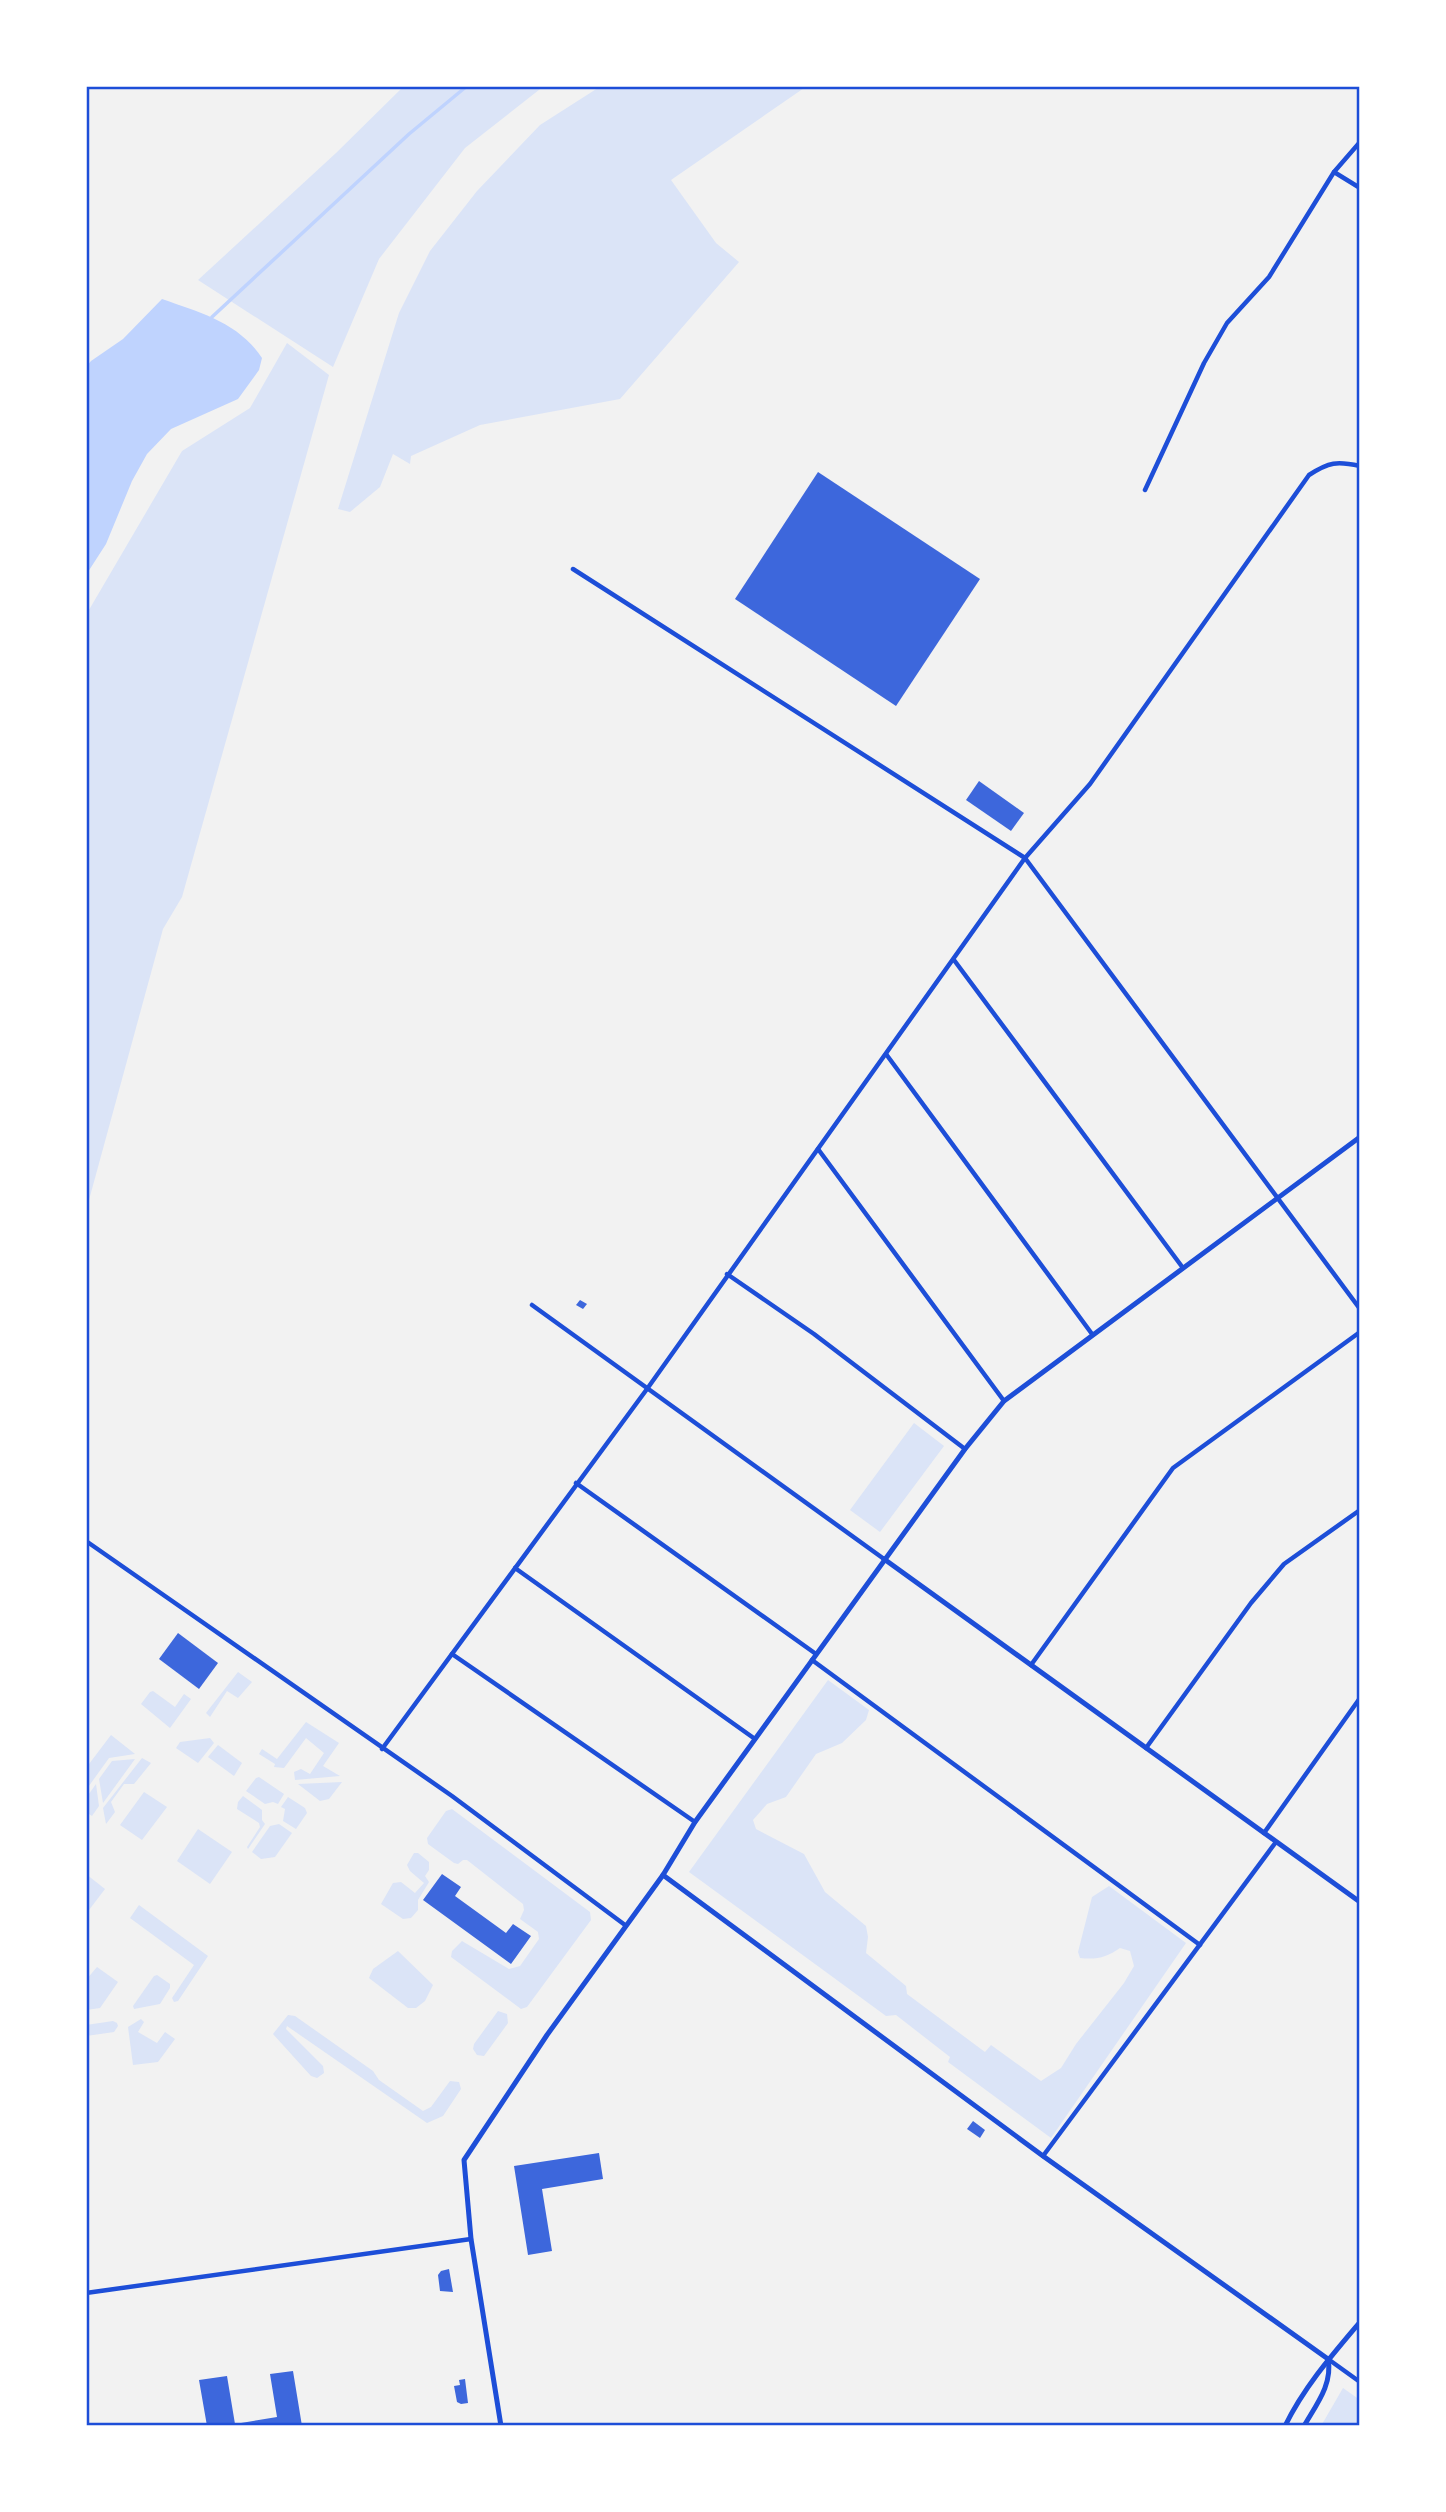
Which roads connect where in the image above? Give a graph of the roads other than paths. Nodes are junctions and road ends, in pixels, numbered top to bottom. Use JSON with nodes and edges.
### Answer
{"nodes":[{"id":1,"x":1360,"y":142,"type":"edge"},
{"id":2,"x":1334,"y":172,"type":"junction"},
{"id":3,"x":1360,"y":188,"type":"edge"},
{"id":4,"x":1360,"y":466,"type":"edge"},
{"id":5,"x":1145,"y":490,"type":"dead end"},
{"id":6,"x":573,"y":569,"type":"dead end"},
{"id":7,"x":1025,"y":858,"type":"junction"},
{"id":8,"x":954,"y":960,"type":"junction"},
{"id":9,"x":886,"y":1054,"type":"junction"},
{"id":10,"x":1360,"y":1138,"type":"edge"},
{"id":11,"x":817,"y":1149,"type":"junction"},
{"id":12,"x":1277,"y":1200,"type":"junction"},
{"id":13,"x":1183,"y":1268,"type":"junction"},
{"id":14,"x":727,"y":1274,"type":"junction"},
{"id":15,"x":532,"y":1305,"type":"dead end"},
{"id":16,"x":1360,"y":1310,"type":"edge"},
{"id":17,"x":1360,"y":1332,"type":"edge"},
{"id":18,"x":1092,"y":1334,"type":"junction"},
{"id":19,"x":647,"y":1389,"type":"junction"},
{"id":20,"x":1004,"y":1401,"type":"junction"},
{"id":21,"x":965,"y":1449,"type":"junction"},
{"id":22,"x":576,"y":1483,"type":"junction"},
{"id":23,"x":1360,"y":1510,"type":"edge"},
{"id":24,"x":86,"y":1541,"type":"edge"},
{"id":25,"x":884,"y":1559,"type":"junction"},
{"id":26,"x":515,"y":1568,"type":"junction"},
{"id":27,"x":452,"y":1654,"type":"junction"},
{"id":28,"x":814,"y":1657,"type":"junction"},
{"id":29,"x":1030,"y":1665,"type":"junction"},
{"id":30,"x":1360,"y":1698,"type":"edge"},
{"id":31,"x":755,"y":1739,"type":"junction"},
{"id":32,"x":1146,"y":1748,"type":"junction"},
{"id":33,"x":382,"y":1749,"type":"junction"},
{"id":34,"x":695,"y":1822,"type":"junction"},
{"id":35,"x":1264,"y":1833,"type":"junction"},
{"id":36,"x":1276,"y":1842,"type":"junction"},
{"id":37,"x":663,"y":1875,"type":"junction"},
{"id":38,"x":1360,"y":1892,"type":"edge"},
{"id":39,"x":1358,"y":1900,"type":"edge"},
{"id":40,"x":625,"y":1925,"type":"junction"},
{"id":41,"x":1199,"y":1945,"type":"junction"},
{"id":42,"x":1043,"y":2157,"type":"junction"},
{"id":43,"x":471,"y":2239,"type":"junction"},
{"id":44,"x":86,"y":2293,"type":"edge"},
{"id":45,"x":1360,"y":2322,"type":"edge"},
{"id":46,"x":1328,"y":2359,"type":"junction"},
{"id":47,"x":1360,"y":2382,"type":"edge"},
{"id":48,"x":501,"y":2426,"type":"edge"},
{"id":49,"x":1284,"y":2426,"type":"edge"},
{"id":50,"x":1304,"y":2426,"type":"edge"}],
"edges":[{"from":1,"to":2,"type":"street"},
{"from":2,"to":3,"type":"street"},
{"from":2,"to":5,"type":"street"},
{"from":4,"to":7,"type":"street"},
{"from":6,"to":7,"type":"street"},
{"from":7,"to":8,"type":"street"},
{"from":7,"to":12,"type":"street"},
{"from":8,"to":9,"type":"street"},
{"from":8,"to":13,"type":"street"},
{"from":9,"to":11,"type":"street"},
{"from":9,"to":18,"type":"street"},
{"from":10,"to":12,"type":"street"},
{"from":11,"to":14,"type":"street"},
{"from":11,"to":20,"type":"street"},
{"from":12,"to":13,"type":"street"},
{"from":12,"to":16,"type":"street"},
{"from":13,"to":18,"type":"street"},
{"from":14,"to":19,"type":"street"},
{"from":14,"to":21,"type":"street"},
{"from":15,"to":19,"type":"street"},
{"from":17,"to":29,"type":"street"},
{"from":18,"to":20,"type":"street"},
{"from":19,"to":22,"type":"street"},
{"from":19,"to":25,"type":"street"},
{"from":20,"to":21,"type":"street"},
{"from":21,"to":25,"type":"street"},
{"from":22,"to":26,"type":"street"},
{"from":22,"to":28,"type":"street"},
{"from":23,"to":32,"type":"street"},
{"from":24,"to":33,"type":"street"},
{"from":25,"to":28,"type":"street"},
{"from":25,"to":29,"type":"street"},
{"from":26,"to":27,"type":"street"},
{"from":26,"to":31,"type":"street"},
{"from":27,"to":33,"type":"street"},
{"from":27,"to":34,"type":"street"},
{"from":28,"to":31,"type":"street"},
{"from":28,"to":41,"type":"street"},
{"from":29,"to":32,"type":"street"},
{"from":30,"to":35,"type":"street"},
{"from":31,"to":34,"type":"street"},
{"from":32,"to":35,"type":"street"},
{"from":33,"to":40,"type":"street"},
{"from":34,"to":37,"type":"street"},
{"from":35,"to":36,"type":"street"},
{"from":36,"to":39,"type":"street"},
{"from":36,"to":41,"type":"street"},
{"from":37,"to":40,"type":"street"},
{"from":37,"to":42,"type":"street"},
{"from":38,"to":39,"type":"street"},
{"from":40,"to":43,"type":"street"},
{"from":41,"to":42,"type":"street"},
{"from":42,"to":46,"type":"street"},
{"from":43,"to":44,"type":"street"},
{"from":43,"to":48,"type":"street"},
{"from":45,"to":46,"type":"street"},
{"from":46,"to":47,"type":"street"},
{"from":46,"to":49,"type":"street"},
{"from":46,"to":50,"type":"street"}]}
